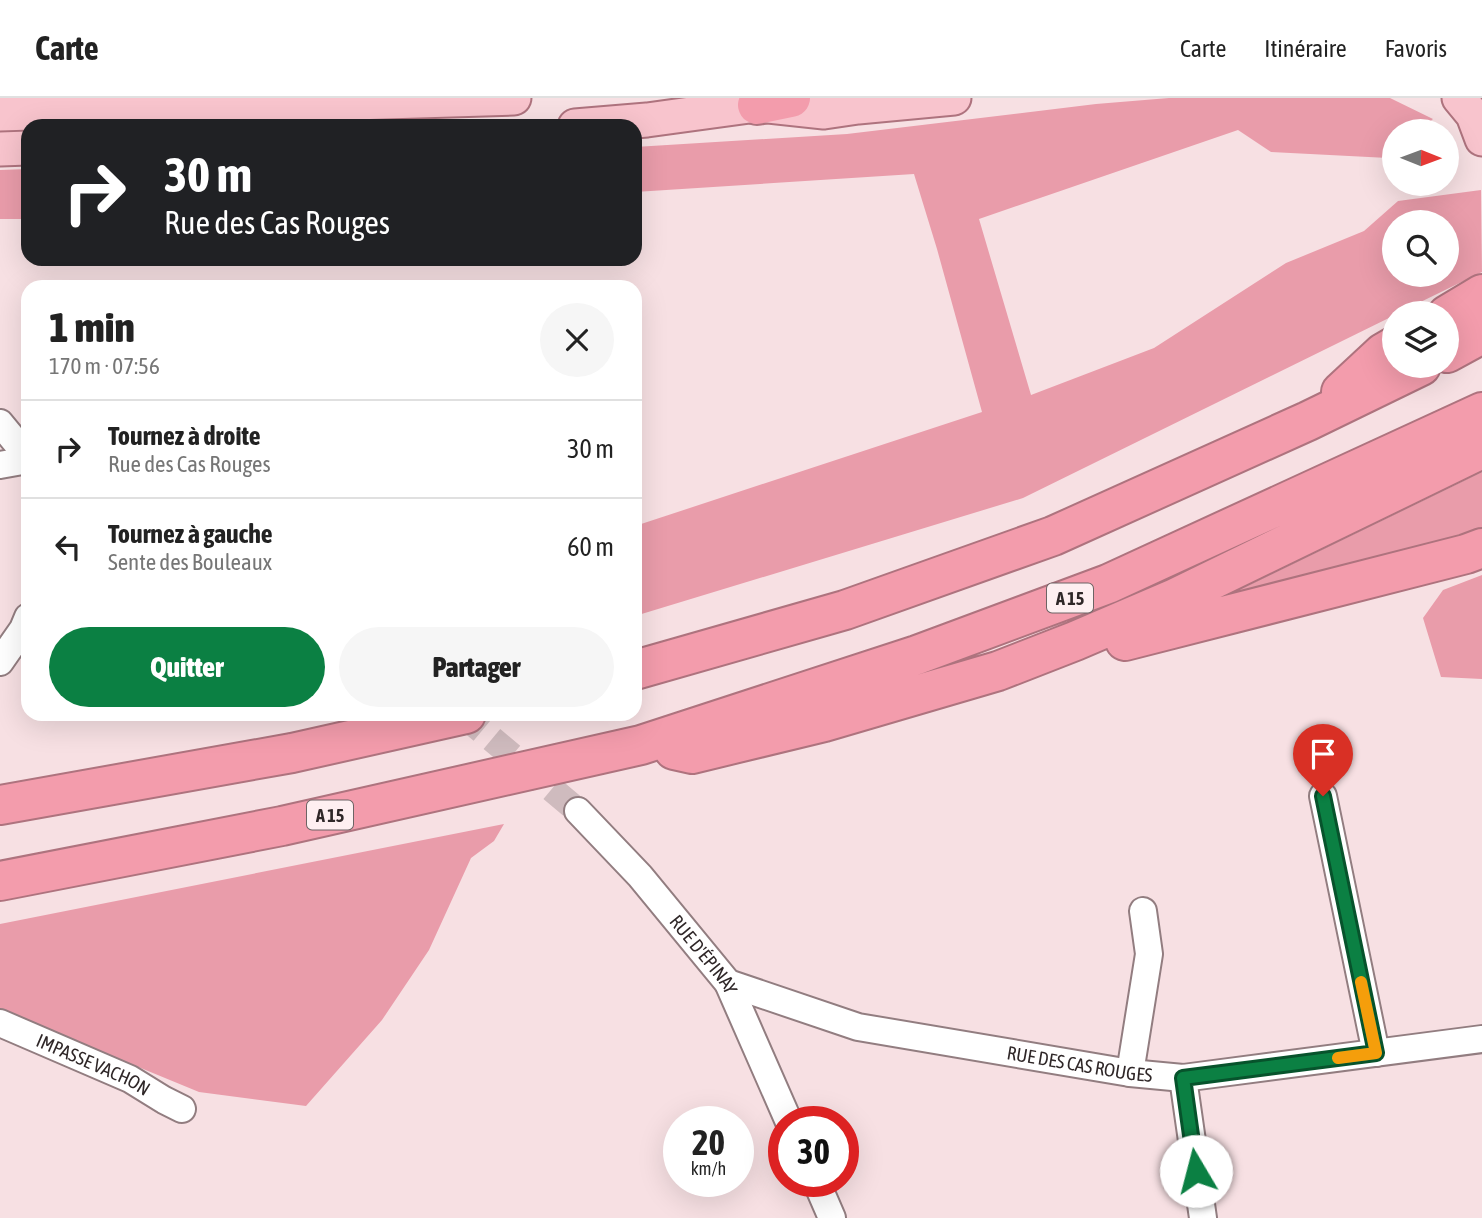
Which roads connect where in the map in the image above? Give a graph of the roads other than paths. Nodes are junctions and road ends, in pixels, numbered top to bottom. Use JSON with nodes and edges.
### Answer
{"nodes":[{"id":1,"x":514,"y":98,"type":"edge"},
{"id":2,"x":954,"y":98,"type":"edge"},
{"id":3,"x":1459,"y":98,"type":"edge"},
{"id":4,"x":774,"y":102,"type":"edge"},
{"id":5,"x":0,"y":114,"type":"edge"},
{"id":6,"x":642,"y":120,"type":"edge"},
{"id":7,"x":1482,"y":139,"type":"edge"},
{"id":8,"x":21,"y":148,"type":"edge"},
{"id":9,"x":0,"y":149,"type":"edge"},
{"id":10,"x":1482,"y":295,"type":"edge"},
{"id":11,"x":1459,"y":308,"type":"edge"},
{"id":12,"x":1482,"y":334,"type":"edge"},
{"id":13,"x":1459,"y":346,"type":"edge"},
{"id":14,"x":1382,"y":354,"type":"edge"},
{"id":15,"x":1397,"y":378,"type":"edge"},
{"id":16,"x":1482,"y":412,"type":"edge"},
{"id":17,"x":1308,"y":422,"type":"junction"},
{"id":18,"x":0,"y":423,"type":"edge"},
{"id":19,"x":21,"y":449,"type":"edge"},
{"id":20,"x":1482,"y":449,"type":"edge"},
{"id":21,"x":21,"y":460,"type":"edge"},
{"id":22,"x":0,"y":466,"type":"edge"},
{"id":23,"x":1477,"y":553,"type":"edge"},
{"id":24,"x":21,"y":632,"type":"edge"},
{"id":25,"x":1075,"y":641,"type":"junction"},
{"id":26,"x":0,"y":662,"type":"edge"},
{"id":27,"x":642,"y":668,"type":"edge"},
{"id":28,"x":435,"y":721,"type":"edge"},
{"id":29,"x":641,"y":745,"type":"junction"},
{"id":30,"x":1323,"y":796,"type":"dead end"},
{"id":31,"x":2,"y":804,"type":"edge"},
{"id":32,"x":578,"y":811,"type":"tunnel mouth"},
{"id":33,"x":9,"y":880,"type":"edge"},
{"id":34,"x":1143,"y":911,"type":"dead end"},
{"id":35,"x":728,"y":983,"type":"junction"},
{"id":36,"x":0,"y":1023,"type":"edge"},
{"id":37,"x":1482,"y":1039,"type":"edge"},
{"id":38,"x":1376,"y":1053,"type":"junction"},
{"id":39,"x":1130,"y":1073,"type":"junction"},
{"id":40,"x":1183,"y":1078,"type":"junction"},
{"id":41,"x":782,"y":1106,"type":"edge"},
{"id":42,"x":183,"y":1109,"type":"dead end"},
{"id":43,"x":823,"y":1197,"type":"edge"},
{"id":44,"x":832,"y":1218,"type":"edge"},
{"id":45,"x":1203,"y":1218,"type":"edge"}],
"edges":[{"from":1,"to":5,"type":"main road"},
{"from":2,"to":4,"type":"main road"},
{"from":3,"to":7,"type":"main road"},
{"from":4,"to":6,"type":"main road"},
{"from":8,"to":9,"type":"main road"},
{"from":10,"to":11,"type":"highway"},
{"from":12,"to":13,"type":"highway"},
{"from":14,"to":17,"type":"highway"},
{"from":15,"to":17,"type":"highway"},
{"from":16,"to":29,"type":"highway","number":"A 15"},
{"from":17,"to":27,"type":"highway"},
{"from":18,"to":19,"type":"street"},
{"from":20,"to":25,"type":"highway"},
{"from":21,"to":22,"type":"street"},
{"from":23,"to":25,"type":"highway"},
{"from":24,"to":26,"type":"street"},
{"from":25,"to":29,"type":"highway"},
{"from":28,"to":31,"type":"highway"},
{"from":29,"to":33,"type":"highway","number":"A 15"},
{"from":30,"to":38,"type":"street"},
{"from":32,"to":35,"type":"street","name":"RUE D'ÉPINAY"},
{"from":34,"to":39,"type":"street"},
{"from":35,"to":39,"type":"street","name":"RUE DES CAS ROUGES"},
{"from":35,"to":41,"type":"street","name":"RUE D'ÉPINAY"},
{"from":36,"to":42,"type":"street","name":"IMPASSE VACHON"},
{"from":37,"to":38,"type":"street","name":"RUE DES CAS ROUGES"},
{"from":38,"to":40,"type":"street","name":"RUE DES CAS ROUGES"},
{"from":39,"to":40,"type":"street","name":"RUE DES CAS ROUGES"},
{"from":40,"to":45,"type":"street"},
{"from":43,"to":44,"type":"street"}]}
